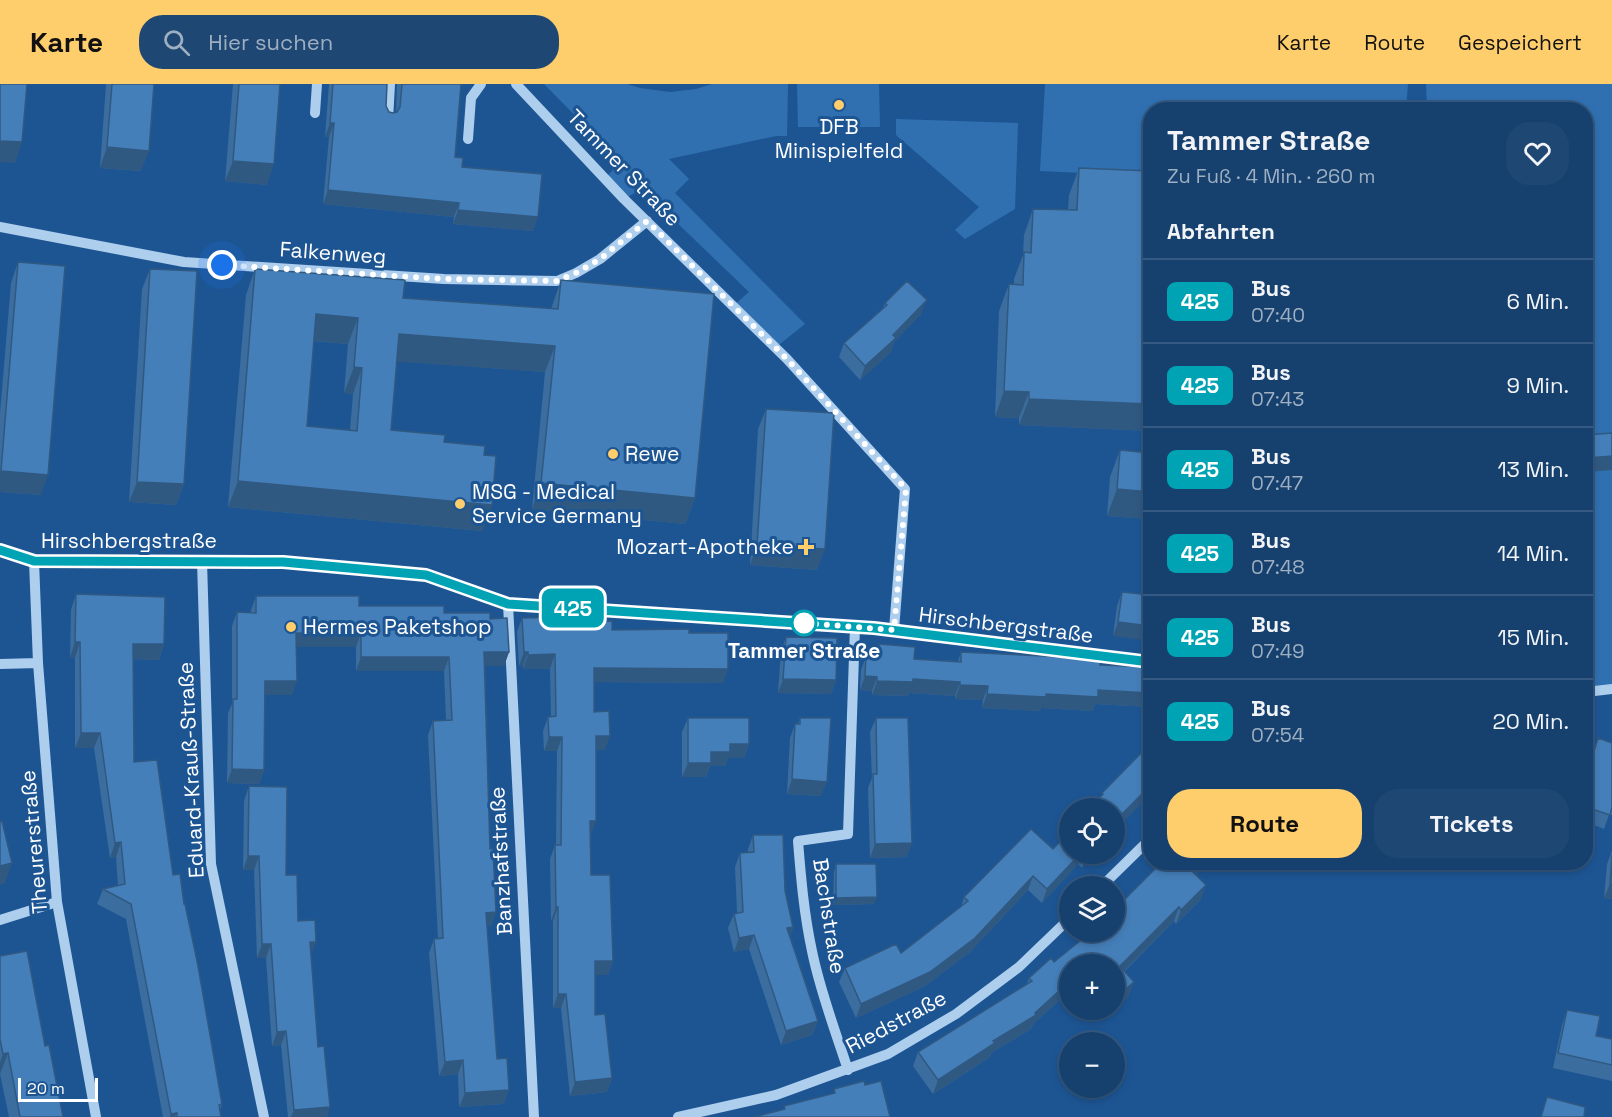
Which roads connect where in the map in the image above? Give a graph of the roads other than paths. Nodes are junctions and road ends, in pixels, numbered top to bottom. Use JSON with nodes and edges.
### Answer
{"nodes":[{"id":1,"x":317,"y":84,"type":"edge"},
{"id":2,"x":390,"y":84,"type":"edge"},
{"id":3,"x":481,"y":84,"type":"edge"},
{"id":4,"x":516,"y":84,"type":"edge"},
{"id":5,"x":315,"y":113,"type":"dead end"},
{"id":6,"x":388,"y":120,"type":"edge"},
{"id":7,"x":468,"y":139,"type":"dead end"},
{"id":8,"x":647,"y":221,"type":"junction"},
{"id":9,"x":0,"y":226,"type":"edge"},
{"id":10,"x":0,"y":550,"type":"edge"},
{"id":11,"x":34,"y":561,"type":"junction"},
{"id":12,"x":202,"y":561,"type":"junction"},
{"id":13,"x":508,"y":604,"type":"junction"},
{"id":14,"x":855,"y":626,"type":"junction"},
{"id":15,"x":894,"y":630,"type":"junction"},
{"id":16,"x":1143,"y":661,"type":"edge"},
{"id":17,"x":38,"y":663,"type":"junction"},
{"id":18,"x":0,"y":664,"type":"edge"},
{"id":19,"x":1612,"y":689,"type":"edge"},
{"id":20,"x":1593,"y":691,"type":"edge"},
{"id":21,"x":1143,"y":846,"type":"edge"},
{"id":22,"x":1112,"y":876,"type":"edge"},
{"id":23,"x":57,"y":902,"type":"junction"},
{"id":24,"x":0,"y":920,"type":"edge"},
{"id":25,"x":1059,"y":929,"type":"edge"},
{"id":26,"x":848,"y":1070,"type":"junction"},
{"id":27,"x":96,"y":1117,"type":"edge"},
{"id":28,"x":264,"y":1117,"type":"edge"},
{"id":29,"x":534,"y":1117,"type":"edge"},
{"id":30,"x":678,"y":1117,"type":"edge"}],
"edges":[{"from":1,"to":5,"type":"street"},
{"from":2,"to":6,"type":"street"},
{"from":3,"to":7,"type":"street"},
{"from":4,"to":8,"type":"street","name":"Tammer Straße"},
{"from":8,"to":9,"type":"street","name":"Falkenweg"},
{"from":8,"to":15,"type":"street","name":"Tammer Straße"},
{"from":10,"to":11,"type":"street","name":"Hirschbergstraße"},
{"from":11,"to":12,"type":"street","name":"Hirschbergstraße"},
{"from":11,"to":17,"type":"street","name":"Theurerstraße"},
{"from":12,"to":13,"type":"street","name":"Hirschbergstraße"},
{"from":12,"to":28,"type":"street","name":"Eduard-Krauß-Straße"},
{"from":13,"to":14,"type":"street","name":"Hirschbergstraße"},
{"from":13,"to":29,"type":"street","name":"Banzhafstraße"},
{"from":14,"to":15,"type":"street","name":"Hirschbergstraße"},
{"from":14,"to":26,"type":"street","name":"Bachstraße"},
{"from":15,"to":16,"type":"street","name":"Hirschbergstraße"},
{"from":17,"to":18,"type":"street"},
{"from":17,"to":23,"type":"street","name":"Theurerstraße"},
{"from":19,"to":20,"type":"street"},
{"from":21,"to":22,"type":"street"},
{"from":23,"to":24,"type":"street"},
{"from":23,"to":27,"type":"street","name":"Theurerstraße"},
{"from":25,"to":26,"type":"street","name":"Riedstraße"},
{"from":26,"to":30,"type":"street","name":"Riedstraße"}]}
